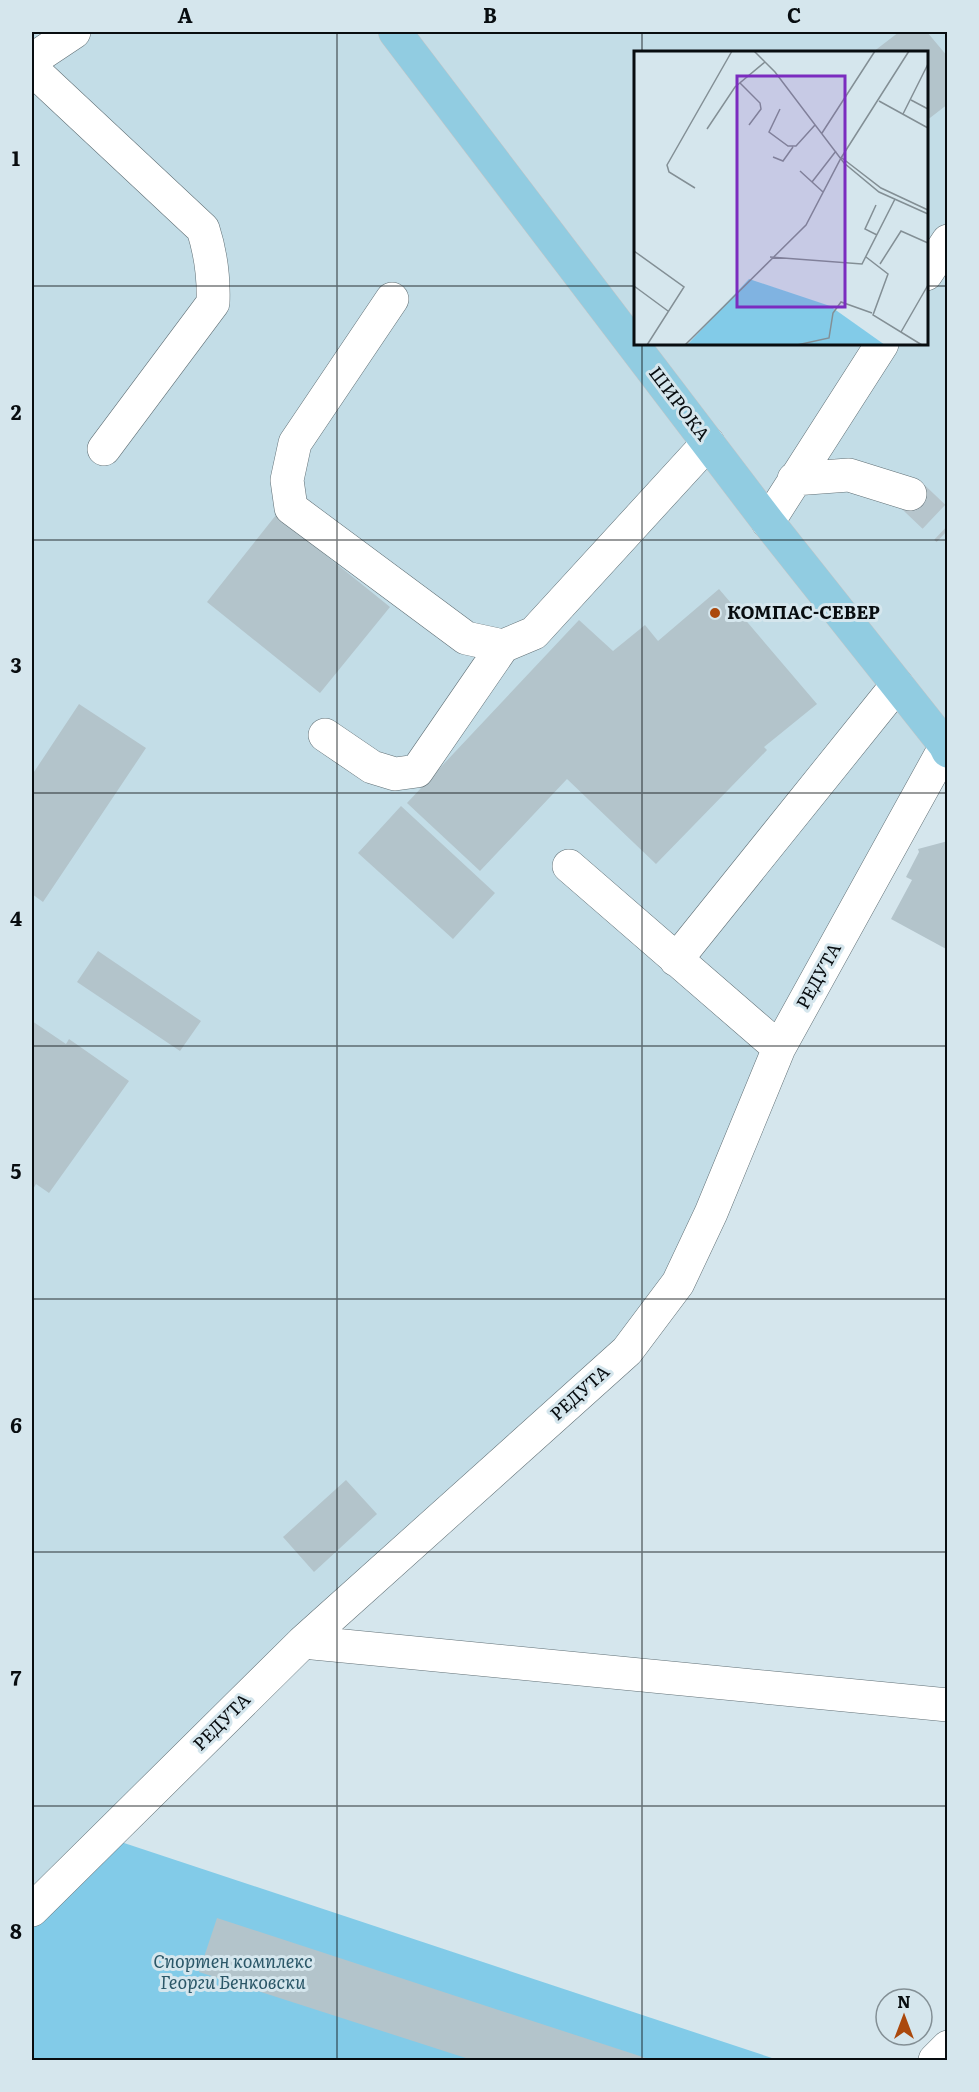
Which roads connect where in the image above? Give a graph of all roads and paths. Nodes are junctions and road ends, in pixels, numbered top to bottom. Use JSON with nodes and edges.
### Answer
{"nodes":[{"id":1,"x":75,"y":32,"type":"edge"},
{"id":2,"x":395,"y":32,"type":"edge"},
{"id":3,"x":32,"y":60,"type":"edge"},
{"id":4,"x":32,"y":69,"type":"edge"},
{"id":5,"x":948,"y":241,"type":"edge"},
{"id":6,"x":928,"y":272,"type":"edge"},
{"id":7,"x":392,"y":299,"type":"dead end"},
{"id":8,"x":881,"y":345,"type":"edge"},
{"id":9,"x":708,"y":443,"type":"junction"},
{"id":10,"x":104,"y":449,"type":"dead end"},
{"id":11,"x":794,"y":479,"type":"junction"},
{"id":12,"x":910,"y":494,"type":"tunnel mouth"},
{"id":13,"x":768,"y":522,"type":"junction"},
{"id":14,"x":503,"y":646,"type":"junction"},
{"id":15,"x":897,"y":685,"type":"junction"},
{"id":16,"x":325,"y":735,"type":"dead end"},
{"id":17,"x":947,"y":746,"type":"edge"},
{"id":18,"x":569,"y":866,"type":"dead end"},
{"id":19,"x":676,"y":960,"type":"junction"},
{"id":20,"x":779,"y":1048,"type":"junction"},
{"id":21,"x":303,"y":1641,"type":"junction"},
{"id":22,"x":948,"y":1705,"type":"edge"},
{"id":23,"x":32,"y":1910,"type":"edge"},
{"id":24,"x":948,"y":2047,"type":"edge"},
{"id":25,"x":935,"y":2061,"type":"edge"}],
"edges":[{"from":1,"to":3,"type":"street"},
{"from":2,"to":9,"type":"main road","name":"ШИРОКА"},
{"from":4,"to":10,"type":"street"},
{"from":5,"to":6,"type":"street"},
{"from":7,"to":14,"type":"street"},
{"from":8,"to":11,"type":"street"},
{"from":9,"to":13,"type":"main road","name":"ШИРОКА"},
{"from":9,"to":14,"type":"street"},
{"from":11,"to":12,"type":"street"},
{"from":11,"to":13,"type":"street"},
{"from":13,"to":15,"type":"main road","name":"ШИРОКА"},
{"from":14,"to":16,"type":"street"},
{"from":15,"to":17,"type":"main road","name":"ШИРОКА"},
{"from":15,"to":19,"type":"street"},
{"from":17,"to":20,"type":"street","name":"РЕДУТА"},
{"from":18,"to":19,"type":"street"},
{"from":19,"to":20,"type":"street"},
{"from":20,"to":21,"type":"street","name":"РЕДУТА"},
{"from":21,"to":22,"type":"street"},
{"from":21,"to":23,"type":"street","name":"РЕДУТА"},
{"from":24,"to":25,"type":"street"}]}
